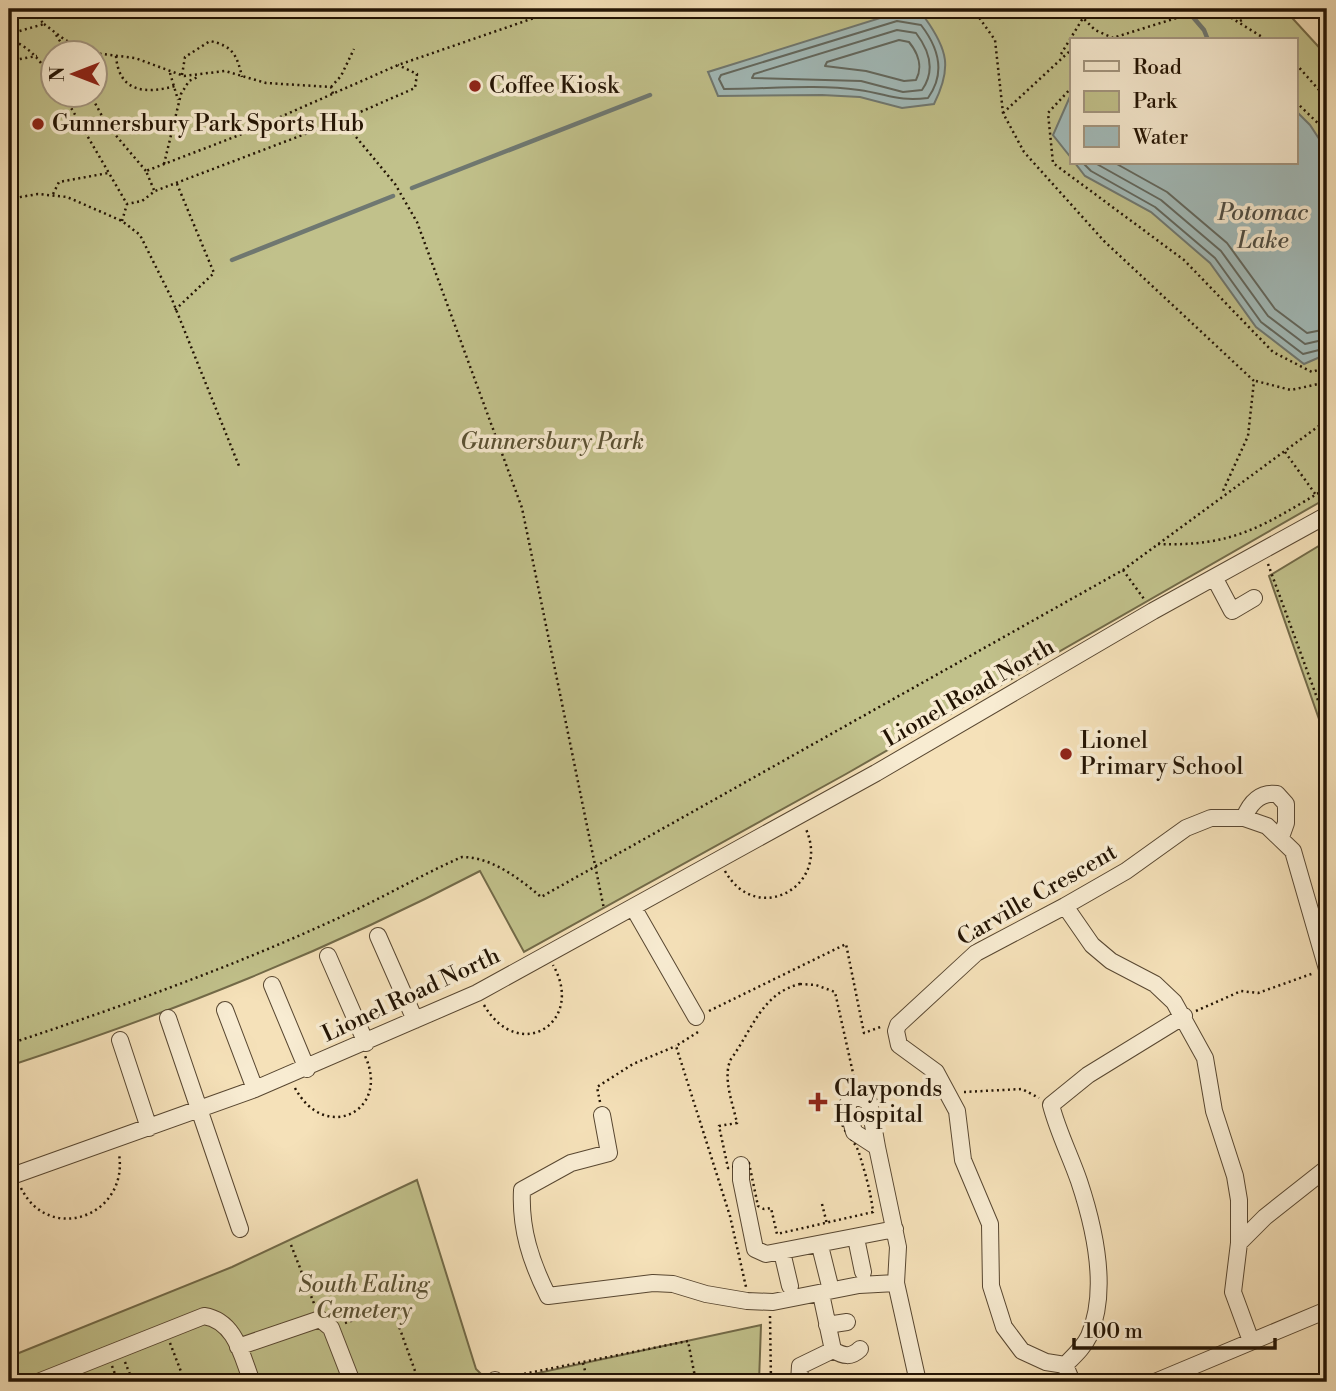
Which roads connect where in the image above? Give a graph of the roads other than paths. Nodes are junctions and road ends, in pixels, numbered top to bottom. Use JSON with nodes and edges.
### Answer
{"nodes":[{"id":1,"x":1327,"y":515,"type":"edge"},
{"id":2,"x":1214,"y":579,"type":"junction"},
{"id":3,"x":1254,"y":598,"type":"dead end"},
{"id":4,"x":1244,"y":818,"type":"junction"},
{"id":5,"x":1281,"y":836,"type":"junction"},
{"id":6,"x":1065,"y":906,"type":"junction"},
{"id":7,"x":633,"y":907,"type":"junction"},
{"id":8,"x":378,"y":936,"type":"dead end"},
{"id":9,"x":328,"y":956,"type":"dead end"},
{"id":10,"x":1327,"y":968,"type":"edge"},
{"id":11,"x":272,"y":985,"type":"dead end"},
{"id":12,"x":225,"y":1010,"type":"dead end"},
{"id":13,"x":1184,"y":1016,"type":"junction"},
{"id":14,"x":696,"y":1017,"type":"road end"},
{"id":15,"x":168,"y":1018,"type":"dead end"},
{"id":16,"x":415,"y":1020,"type":"junction"},
{"id":17,"x":120,"y":1040,"type":"dead end"},
{"id":18,"x":363,"y":1044,"type":"junction"},
{"id":19,"x":307,"y":1069,"type":"junction"},
{"id":20,"x":255,"y":1089,"type":"junction"},
{"id":21,"x":201,"y":1110,"type":"junction"},
{"id":22,"x":602,"y":1115,"type":"road end"},
{"id":23,"x":149,"y":1128,"type":"junction"},
{"id":24,"x":877,"y":1147,"type":"dead end"},
{"id":25,"x":741,"y":1165,"type":"road end"},
{"id":26,"x":1327,"y":1168,"type":"edge"},
{"id":27,"x":12,"y":1176,"type":"edge"},
{"id":28,"x":1239,"y":1200,"type":"junction"},
{"id":29,"x":1265,"y":1217,"type":"junction"},
{"id":30,"x":240,"y":1229,"type":"dead end"},
{"id":31,"x":895,"y":1229,"type":"junction"},
{"id":32,"x":856,"y":1238,"type":"junction"},
{"id":33,"x":1239,"y":1243,"type":"junction"},
{"id":34,"x":820,"y":1246,"type":"junction"},
{"id":35,"x":782,"y":1252,"type":"junction"},
{"id":36,"x":863,"y":1272,"type":"dead end"},
{"id":37,"x":896,"y":1283,"type":"junction"},
{"id":38,"x":790,"y":1286,"type":"dead end"},
{"id":39,"x":825,"y":1288,"type":"junction"},
{"id":40,"x":1327,"y":1310,"type":"edge"},
{"id":41,"x":847,"y":1322,"type":"dead end"},
{"id":42,"x":827,"y":1325,"type":"junction"},
{"id":43,"x":1251,"y":1341,"type":"junction"},
{"id":44,"x":238,"y":1347,"type":"junction"},
{"id":45,"x":860,"y":1349,"type":"dead end"},
{"id":46,"x":833,"y":1350,"type":"junction"},
{"id":47,"x":1065,"y":1365,"type":"junction"},
{"id":48,"x":38,"y":1382,"type":"edge"},
{"id":49,"x":252,"y":1382,"type":"edge"},
{"id":50,"x":352,"y":1382,"type":"edge"},
{"id":51,"x":799,"y":1382,"type":"edge"},
{"id":52,"x":918,"y":1382,"type":"edge"},
{"id":53,"x":1072,"y":1382,"type":"edge"},
{"id":54,"x":1155,"y":1382,"type":"edge"}],
"edges":[{"from":1,"to":2,"type":"street","name":"Lionel Road North"},
{"from":2,"to":3,"type":"street"},
{"from":2,"to":7,"type":"street","name":"Lionel Road North"},
{"from":4,"to":5,"type":"street","name":"Carville Crescent"},
{"from":4,"to":5,"type":"street"},
{"from":4,"to":6,"type":"street","name":"Carville Crescent"},
{"from":5,"to":10,"type":"street"},
{"from":6,"to":13,"type":"street"},
{"from":6,"to":47,"type":"street","name":"Carville Crescent"},
{"from":7,"to":14,"type":"street"},
{"from":7,"to":16,"type":"street","name":"Lionel Road North"},
{"from":8,"to":16,"type":"street"},
{"from":9,"to":18,"type":"street"},
{"from":11,"to":19,"type":"street"},
{"from":12,"to":20,"type":"street"},
{"from":13,"to":28,"type":"street"},
{"from":13,"to":47,"type":"street"},
{"from":15,"to":21,"type":"street"},
{"from":16,"to":18,"type":"street","name":"Lionel Road North"},
{"from":17,"to":23,"type":"street"},
{"from":18,"to":19,"type":"street","name":"Lionel Road North"},
{"from":19,"to":20,"type":"street","name":"Lionel Road North"},
{"from":20,"to":21,"type":"street","name":"Lionel Road North"},
{"from":21,"to":23,"type":"street","name":"Lionel Road North"},
{"from":21,"to":30,"type":"street"},
{"from":22,"to":39,"type":"street"},
{"from":23,"to":27,"type":"street","name":"Lionel Road North"},
{"from":24,"to":31,"type":"street"},
{"from":25,"to":35,"type":"street"},
{"from":26,"to":29,"type":"street"},
{"from":28,"to":29,"type":"street"},
{"from":28,"to":33,"type":"street"},
{"from":29,"to":33,"type":"street"},
{"from":31,"to":32,"type":"street"},
{"from":31,"to":37,"type":"street"},
{"from":32,"to":34,"type":"street"},
{"from":32,"to":36,"type":"street"},
{"from":33,"to":43,"type":"street"},
{"from":34,"to":35,"type":"street"},
{"from":34,"to":39,"type":"street"},
{"from":35,"to":38,"type":"street"},
{"from":37,"to":39,"type":"street"},
{"from":37,"to":52,"type":"street"},
{"from":39,"to":42,"type":"street"},
{"from":40,"to":43,"type":"street"},
{"from":41,"to":42,"type":"street"},
{"from":42,"to":46,"type":"street"},
{"from":43,"to":54,"type":"street"},
{"from":44,"to":48,"type":"street"},
{"from":44,"to":49,"type":"street"},
{"from":44,"to":50,"type":"street"},
{"from":45,"to":46,"type":"street"},
{"from":46,"to":51,"type":"street"},
{"from":47,"to":53,"type":"street"}]}
